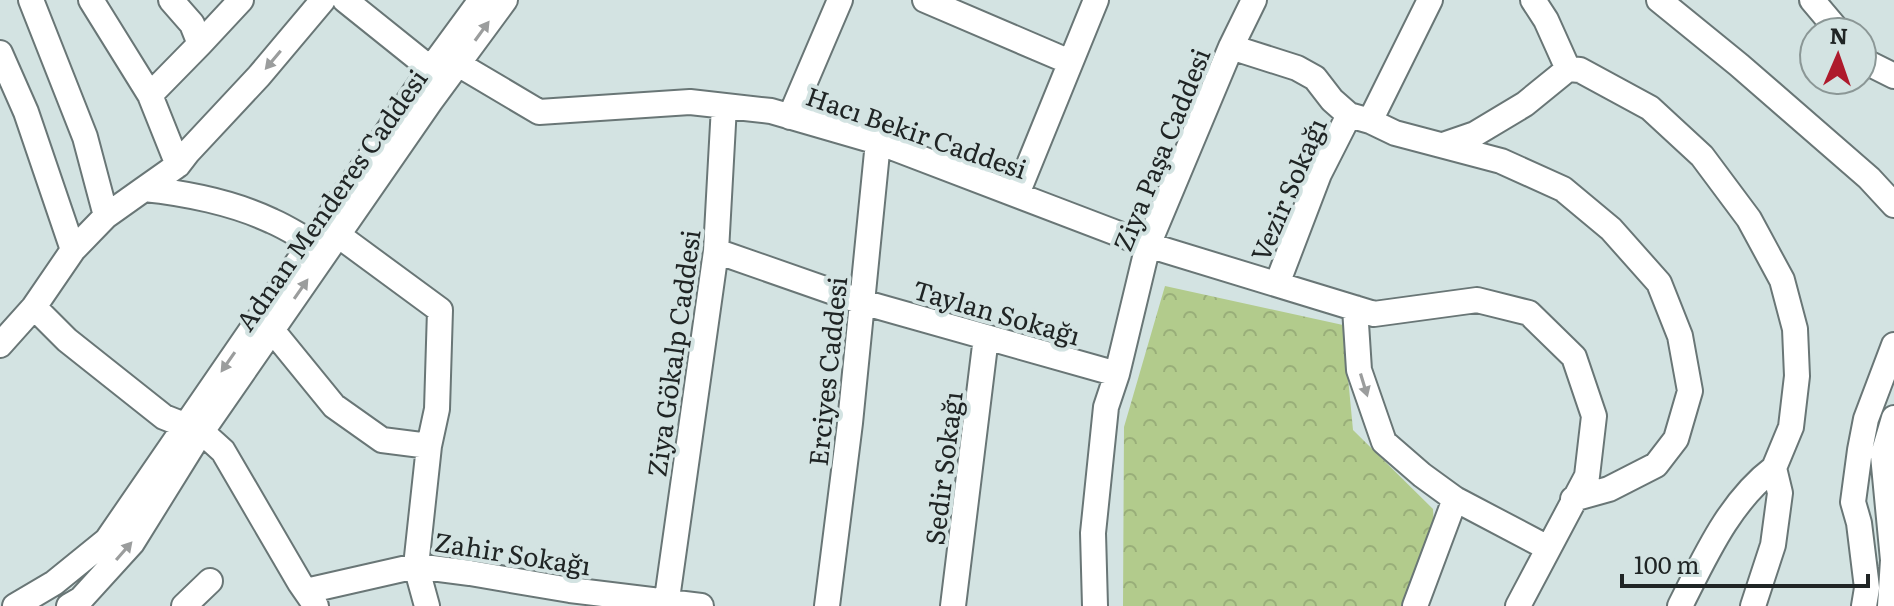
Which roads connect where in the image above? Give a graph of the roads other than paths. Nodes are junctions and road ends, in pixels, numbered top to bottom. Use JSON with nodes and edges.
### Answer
{"nodes":[{"id":1,"x":31,"y":0,"type":"edge"},
{"id":2,"x":91,"y":0,"type":"edge"},
{"id":3,"x":171,"y":0,"type":"edge"},
{"id":4,"x":202,"y":0,"type":"edge"},
{"id":5,"x":241,"y":0,"type":"edge"},
{"id":6,"x":323,"y":0,"type":"edge"},
{"id":7,"x":345,"y":0,"type":"edge"},
{"id":8,"x":481,"y":0,"type":"edge"},
{"id":9,"x":505,"y":0,"type":"edge"},
{"id":10,"x":840,"y":0,"type":"edge"},
{"id":11,"x":925,"y":0,"type":"edge"},
{"id":12,"x":1096,"y":0,"type":"edge"},
{"id":13,"x":1254,"y":0,"type":"edge"},
{"id":14,"x":1430,"y":0,"type":"edge"},
{"id":15,"x":1533,"y":0,"type":"edge"},
{"id":16,"x":1659,"y":0,"type":"edge"},
{"id":17,"x":976,"y":10,"type":"edge"},
{"id":18,"x":196,"y":34,"type":"junction"},
{"id":19,"x":1231,"y":47,"type":"junction"},
{"id":20,"x":0,"y":53,"type":"edge"},
{"id":21,"x":1070,"y":62,"type":"junction"},
{"id":22,"x":458,"y":64,"type":"junction"},
{"id":23,"x":431,"y":69,"type":"junction"},
{"id":24,"x":1568,"y":69,"type":"junction"},
{"id":25,"x":150,"y":95,"type":"junction"},
{"id":26,"x":724,"y":106,"type":"junction"},
{"id":27,"x":790,"y":117,"type":"junction"},
{"id":28,"x":1360,"y":118,"type":"junction"},
{"id":29,"x":878,"y":142,"type":"junction"},
{"id":30,"x":1443,"y":145,"type":"junction"},
{"id":31,"x":178,"y":165,"type":"junction"},
{"id":32,"x":144,"y":189,"type":"junction"},
{"id":33,"x":1017,"y":194,"type":"junction"},
{"id":34,"x":1894,"y":205,"type":"edge"},
{"id":35,"x":106,"y":216,"type":"junction"},
{"id":36,"x":338,"y":235,"type":"junction"},
{"id":37,"x":311,"y":242,"type":"junction"},
{"id":38,"x":1148,"y":245,"type":"junction"},
{"id":39,"x":73,"y":250,"type":"junction"},
{"id":40,"x":716,"y":251,"type":"junction"},
{"id":41,"x":1277,"y":284,"type":"junction"},
{"id":42,"x":862,"y":302,"type":"junction"},
{"id":43,"x":34,"y":307,"type":"junction"},
{"id":44,"x":1355,"y":308,"type":"junction"},
{"id":45,"x":272,"y":330,"type":"junction"},
{"id":46,"x":986,"y":337,"type":"junction"},
{"id":47,"x":0,"y":345,"type":"edge"},
{"id":48,"x":1894,"y":345,"type":"edge"},
{"id":49,"x":1117,"y":374,"type":"junction"},
{"id":50,"x":1894,"y":418,"type":"edge"},
{"id":51,"x":193,"y":428,"type":"junction"},
{"id":52,"x":429,"y":446,"type":"junction"},
{"id":53,"x":1774,"y":468,"type":"junction"},
{"id":54,"x":1455,"y":499,"type":"junction"},
{"id":55,"x":1573,"y":499,"type":"junction"},
{"id":56,"x":1873,"y":506,"type":"edge"},
{"id":57,"x":1548,"y":548,"type":"junction"},
{"id":58,"x":416,"y":566,"type":"junction"},
{"id":59,"x":210,"y":581,"type":"dead end"},
{"id":60,"x":568,"y":598,"type":"edge"},
{"id":61,"x":311,"y":599,"type":"edge"},
{"id":62,"x":610,"y":600,"type":"edge"},
{"id":63,"x":666,"y":604,"type":"edge"},
{"id":64,"x":15,"y":606,"type":"edge"},
{"id":65,"x":69,"y":606,"type":"edge"},
{"id":66,"x":184,"y":606,"type":"edge"},
{"id":67,"x":427,"y":606,"type":"edge"},
{"id":68,"x":701,"y":606,"type":"edge"},
{"id":69,"x":827,"y":606,"type":"edge"},
{"id":70,"x":953,"y":606,"type":"edge"},
{"id":71,"x":1095,"y":606,"type":"edge"},
{"id":72,"x":1415,"y":606,"type":"edge"},
{"id":73,"x":1518,"y":606,"type":"edge"},
{"id":74,"x":1680,"y":606,"type":"edge"},
{"id":75,"x":1753,"y":606,"type":"edge"},
{"id":76,"x":1864,"y":606,"type":"edge"},
{"id":77,"x":1890,"y":606,"type":"edge"}],
"edges":[{"from":1,"to":35,"type":"street"},
{"from":2,"to":25,"type":"street"},
{"from":3,"to":18,"type":"street"},
{"from":4,"to":18,"type":"street"},
{"from":5,"to":18,"type":"street"},
{"from":6,"to":31,"type":"street","one_way":true},
{"from":7,"to":23,"type":"street"},
{"from":8,"to":23,"type":"street","name":"Adnan Menderes Caddesi"},
{"from":22,"to":9,"type":"street","name":"Adnan Menderes Caddesi","one_way":true},
{"from":10,"to":27,"type":"street"},
{"from":11,"to":17,"type":"street"},
{"from":12,"to":21,"type":"street"},
{"from":13,"to":19,"type":"street","name":"Ziya Paşa Caddesi"},
{"from":14,"to":28,"type":"street","name":"Vezir Sokağı"},
{"from":15,"to":24,"type":"street"},
{"from":16,"to":34,"type":"street"},
{"from":17,"to":21,"type":"street"},
{"from":18,"to":25,"type":"street"},
{"from":19,"to":28,"type":"street"},
{"from":19,"to":38,"type":"street","name":"Ziya Paşa Caddesi"},
{"from":20,"to":39,"type":"street"},
{"from":21,"to":33,"type":"street"},
{"from":22,"to":26,"type":"street","name":"Hacı Bekir Caddesi"},
{"from":22,"to":36,"type":"street","name":"Adnan Menderes Caddesi"},
{"from":23,"to":37,"type":"street","name":"Adnan Menderes Caddesi"},
{"from":24,"to":30,"type":"street"},
{"from":24,"to":53,"type":"street"},
{"from":25,"to":31,"type":"street"},
{"from":26,"to":27,"type":"street","name":"Hacı Bekir Caddesi"},
{"from":26,"to":40,"type":"street","name":"Ziya Gökalp Caddesi"},
{"from":27,"to":29,"type":"street","name":"Hacı Bekir Caddesi"},
{"from":28,"to":30,"type":"street"},
{"from":28,"to":41,"type":"street","name":"Vezir Sokağı"},
{"from":29,"to":33,"type":"street","name":"Hacı Bekir Caddesi"},
{"from":29,"to":42,"type":"street","name":"Erciyes Caddesi"},
{"from":30,"to":55,"type":"street"},
{"from":31,"to":32,"type":"street"},
{"from":32,"to":35,"type":"street"},
{"from":32,"to":37,"type":"street"},
{"from":33,"to":38,"type":"street","name":"Hacı Bekir Caddesi"},
{"from":35,"to":39,"type":"street"},
{"from":45,"to":36,"type":"street","name":"Adnan Menderes Caddesi","one_way":true},
{"from":36,"to":52,"type":"street"},
{"from":37,"to":51,"type":"street","name":"Adnan Menderes Caddesi","one_way":true},
{"from":38,"to":41,"type":"street","name":"Hacı Bekir Caddesi"},
{"from":38,"to":49,"type":"street","name":"Ziya Paşa Caddesi"},
{"from":39,"to":43,"type":"street"},
{"from":40,"to":42,"type":"street","name":"Taylan Sokağı"},
{"from":40,"to":63,"type":"street","name":"Ziya Gökalp Caddesi"},
{"from":41,"to":44,"type":"street","name":"Hacı Bekir Caddesi"},
{"from":42,"to":46,"type":"street","name":"Taylan Sokağı"},
{"from":42,"to":69,"type":"street","name":"Erciyes Caddesi"},
{"from":43,"to":47,"type":"street"},
{"from":43,"to":51,"type":"street"},
{"from":44,"to":54,"type":"street","one_way":true},
{"from":44,"to":55,"type":"street","name":"Hacı Bekir Caddesi"},
{"from":45,"to":51,"type":"street","name":"Adnan Menderes Caddesi"},
{"from":45,"to":52,"type":"street"},
{"from":46,"to":49,"type":"street","name":"Taylan Sokağı"},
{"from":46,"to":70,"type":"street","name":"Sedir Sokağı"},
{"from":48,"to":56,"type":"street"},
{"from":49,"to":71,"type":"street","name":"Ziya Paşa Caddesi"},
{"from":50,"to":56,"type":"street"},
{"from":51,"to":61,"type":"street"},
{"from":51,"to":64,"type":"street","name":"Adnan Menderes Caddesi"},
{"from":65,"to":51,"type":"street","name":"Adnan Menderes Caddesi","one_way":true},
{"from":52,"to":58,"type":"street"},
{"from":53,"to":74,"type":"street"},
{"from":53,"to":75,"type":"street"},
{"from":54,"to":57,"type":"street"},
{"from":54,"to":72,"type":"street"},
{"from":55,"to":57,"type":"street","name":"Hacı Bekir Caddesi"},
{"from":56,"to":76,"type":"street"},
{"from":56,"to":77,"type":"street"},
{"from":57,"to":73,"type":"street","name":"Hacı Bekir Caddesi"},
{"from":58,"to":60,"type":"street","name":"Zahir Sokağı"},
{"from":58,"to":61,"type":"street","name":"Zahir Sokağı"},
{"from":58,"to":67,"type":"street"},
{"from":59,"to":66,"type":"street"},
{"from":60,"to":62,"type":"street","name":"Zahir Sokağı"},
{"from":62,"to":63,"type":"street","name":"Zahir Sokağı"},
{"from":63,"to":68,"type":"street","name":"Zahir Sokağı"}]}
